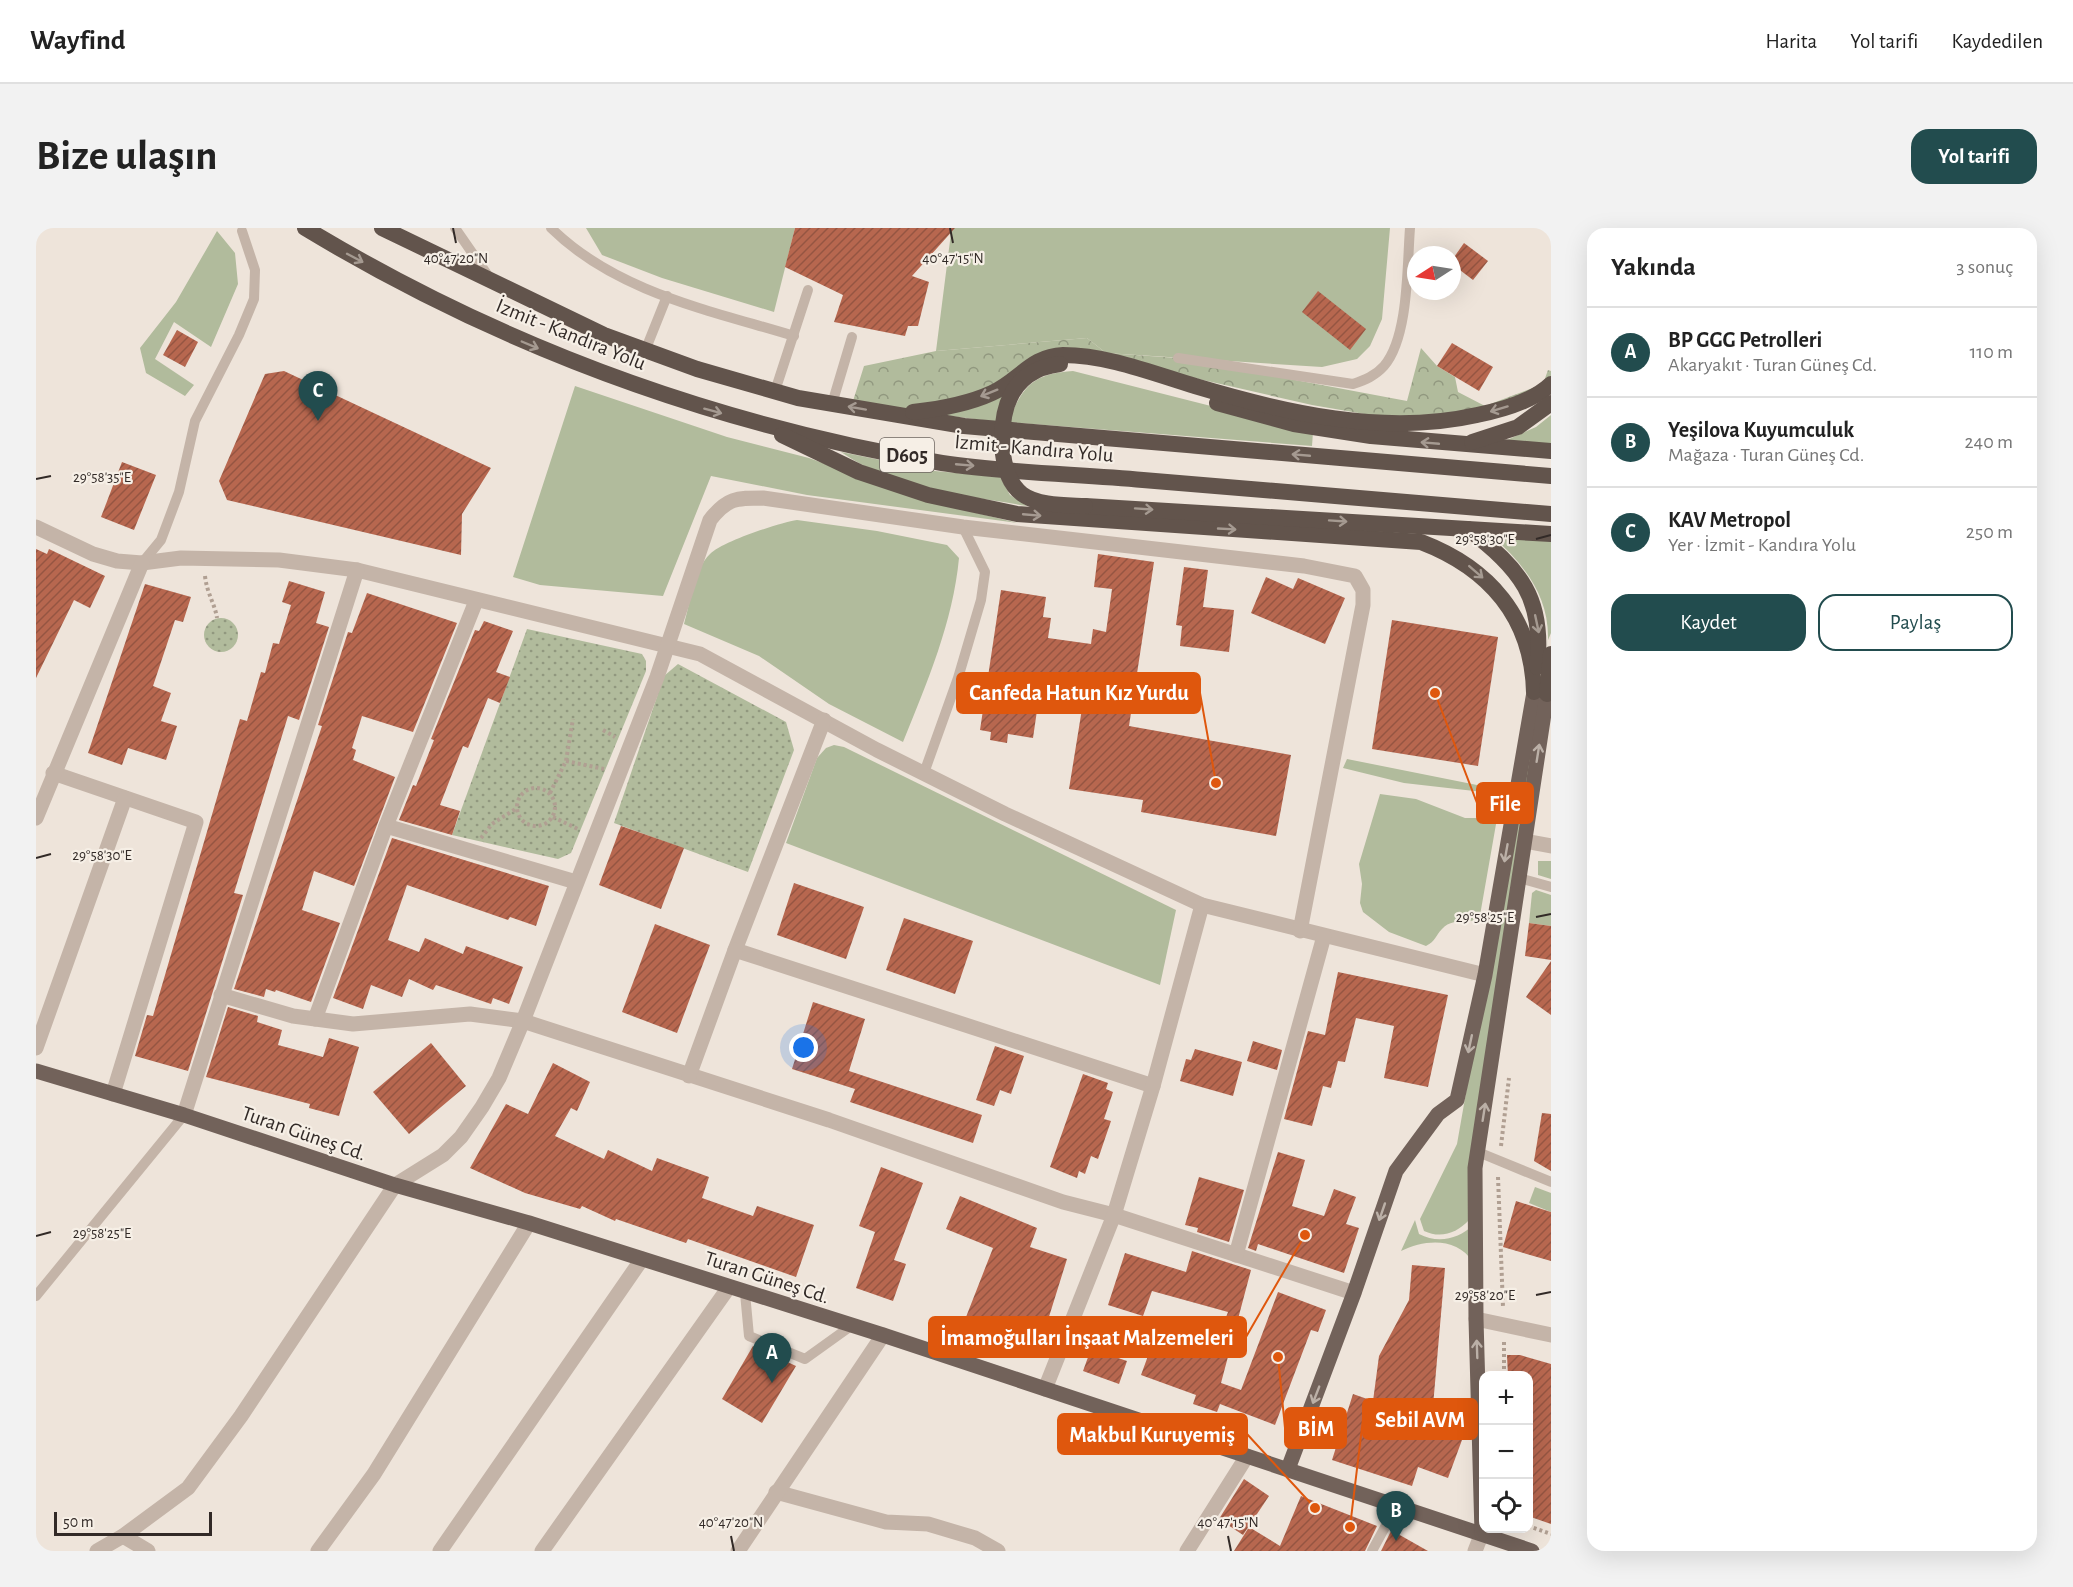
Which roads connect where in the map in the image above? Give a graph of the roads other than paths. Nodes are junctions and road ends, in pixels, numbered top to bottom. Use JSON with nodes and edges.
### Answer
{"nodes":[{"id":1,"x":305,"y":228,"type":"edge"},
{"id":2,"x":382,"y":228,"type":"edge"},
{"id":3,"x":455,"y":228,"type":"edge"},
{"id":4,"x":551,"y":228,"type":"edge"},
{"id":5,"x":1410,"y":228,"type":"edge"},
{"id":6,"x":242,"y":231,"type":"dead end"},
{"id":7,"x":492,"y":283,"type":"junction"},
{"id":8,"x":808,"y":290,"type":"dead end"},
{"id":9,"x":667,"y":296,"type":"junction"},
{"id":10,"x":794,"y":336,"type":"junction"},
{"id":11,"x":852,"y":337,"type":"dead end"},
{"id":12,"x":645,"y":351,"type":"junction"},
{"id":13,"x":1178,"y":358,"type":"dead end"},
{"id":14,"x":1551,"y":384,"type":"edge"},
{"id":15,"x":775,"y":392,"type":"junction"},
{"id":16,"x":1551,"y":403,"type":"edge"},
{"id":17,"x":832,"y":404,"type":"junction"},
{"id":18,"x":895,"y":414,"type":"junction"},
{"id":19,"x":760,"y":422,"type":"junction"},
{"id":20,"x":1457,"y":445,"type":"junction"},
{"id":21,"x":1551,"y":451,"type":"edge"},
{"id":22,"x":1551,"y":476,"type":"edge"},
{"id":23,"x":1551,"y":514,"type":"edge"},
{"id":24,"x":36,"y":527,"type":"edge"},
{"id":25,"x":963,"y":527,"type":"junction"},
{"id":26,"x":1468,"y":529,"type":"junction"},
{"id":27,"x":1551,"y":534,"type":"edge"},
{"id":28,"x":142,"y":563,"type":"junction"},
{"id":29,"x":357,"y":570,"type":"junction"},
{"id":30,"x":476,"y":601,"type":"junction"},
{"id":31,"x":668,"y":644,"type":"junction"},
{"id":32,"x":1551,"y":654,"type":"edge"},
{"id":33,"x":1544,"y":689,"type":"edge"},
{"id":34,"x":825,"y":720,"type":"junction"},
{"id":35,"x":53,"y":773,"type":"junction"},
{"id":36,"x":924,"y":773,"type":"junction"},
{"id":37,"x":40,"y":794,"type":"edge"},
{"id":38,"x":125,"y":798,"type":"junction"},
{"id":39,"x":36,"y":818,"type":"edge"},
{"id":40,"x":386,"y":826,"type":"junction"},
{"id":41,"x":1524,"y":841,"type":"junction"},
{"id":42,"x":1551,"y":846,"type":"edge"},
{"id":43,"x":1519,"y":878,"type":"junction"},
{"id":44,"x":576,"y":882,"type":"junction"},
{"id":45,"x":1551,"y":887,"type":"edge"},
{"id":46,"x":1202,"y":905,"type":"junction"},
{"id":47,"x":1300,"y":931,"type":"junction"},
{"id":48,"x":1324,"y":936,"type":"junction"},
{"id":49,"x":735,"y":950,"type":"junction"},
{"id":50,"x":1485,"y":975,"type":"junction"},
{"id":51,"x":221,"y":995,"type":"junction"},
{"id":52,"x":315,"y":1019,"type":"junction"},
{"id":53,"x":523,"y":1021,"type":"junction"},
{"id":54,"x":36,"y":1048,"type":"edge"},
{"id":55,"x":36,"y":1071,"type":"edge"},
{"id":56,"x":689,"y":1076,"type":"junction"},
{"id":57,"x":1153,"y":1086,"type":"junction"},
{"id":58,"x":113,"y":1094,"type":"junction"},
{"id":59,"x":184,"y":1115,"type":"junction"},
{"id":60,"x":1478,"y":1152,"type":"junction"},
{"id":61,"x":1551,"y":1182,"type":"edge"},
{"id":62,"x":395,"y":1185,"type":"junction"},
{"id":63,"x":1114,"y":1215,"type":"junction"},
{"id":64,"x":529,"y":1223,"type":"junction"},
{"id":65,"x":1236,"y":1255,"type":"junction"},
{"id":66,"x":642,"y":1259,"type":"junction"},
{"id":67,"x":729,"y":1287,"type":"junction"},
{"id":68,"x":745,"y":1293,"type":"junction"},
{"id":69,"x":1354,"y":1293,"type":"junction"},
{"id":70,"x":36,"y":1296,"type":"edge"},
{"id":71,"x":1476,"y":1319,"type":"junction"},
{"id":72,"x":851,"y":1326,"type":"junction"},
{"id":73,"x":883,"y":1335,"type":"junction"},
{"id":74,"x":1551,"y":1335,"type":"edge"},
{"id":75,"x":1045,"y":1389,"type":"junction"},
{"id":76,"x":1247,"y":1456,"type":"junction"},
{"id":77,"x":1288,"y":1469,"type":"junction"},
{"id":78,"x":1480,"y":1479,"type":"edge"},
{"id":79,"x":776,"y":1492,"type":"junction"},
{"id":80,"x":1397,"y":1505,"type":"junction"},
{"id":81,"x":1479,"y":1532,"type":"edge"},
{"id":82,"x":1482,"y":1533,"type":"joint"},
{"id":83,"x":123,"y":1536,"type":"junction"},
{"id":84,"x":97,"y":1551,"type":"edge"},
{"id":85,"x":148,"y":1551,"type":"edge"},
{"id":86,"x":318,"y":1551,"type":"edge"},
{"id":87,"x":440,"y":1551,"type":"edge"},
{"id":88,"x":542,"y":1551,"type":"edge"},
{"id":89,"x":738,"y":1551,"type":"edge"},
{"id":90,"x":999,"y":1551,"type":"edge"},
{"id":91,"x":1187,"y":1551,"type":"edge"},
{"id":92,"x":1372,"y":1551,"type":"edge"},
{"id":93,"x":1474,"y":1551,"type":"edge"},
{"id":94,"x":1532,"y":1551,"type":"edge"}],
"edges":[{"from":1,"to":19,"type":"highway","name":"İzmit - Kandıra Yolu","number":"D605","one_way":true},
{"from":2,"to":7,"type":"highway","name":"İzmit - Kandıra Yolu","number":"D605"},
{"from":3,"to":7,"type":"lane"},
{"from":4,"to":9,"type":"lane"},
{"from":5,"to":13,"type":"lane"},
{"from":6,"to":28,"type":"lane"},
{"from":7,"to":12,"type":"highway","name":"İzmit - Kandıra Yolu","number":"D605"},
{"from":8,"to":10,"type":"lane"},
{"from":9,"to":10,"type":"lane"},
{"from":9,"to":12,"type":"lane"},
{"from":10,"to":15,"type":"lane"},
{"from":11,"to":17,"type":"lane"},
{"from":12,"to":15,"type":"highway","name":"İzmit - Kandıra Yolu","number":"D605"},
{"from":14,"to":18,"type":"highway","one_way":true},
{"from":15,"to":17,"type":"highway","name":"İzmit - Kandıra Yolu","number":"D605"},
{"from":16,"to":20,"type":"highway"},
{"from":18,"to":17,"type":"highway","name":"İzmit - Kandıra Yolu","number":"D605","one_way":true},
{"from":22,"to":18,"type":"highway","name":"İzmit - Kandıra Yolu","number":"D605","one_way":true},
{"from":19,"to":23,"type":"highway","name":"İzmit - Kandıra Yolu","number":"D605","one_way":true},
{"from":19,"to":33,"type":"highway","one_way":true},
{"from":20,"to":21,"type":"highway"},
{"from":20,"to":26,"type":"highway","one_way":true,"bridge":true},
{"from":24,"to":28,"type":"street"},
{"from":25,"to":31,"type":"street"},
{"from":25,"to":36,"type":"lane"},
{"from":25,"to":47,"type":"street"},
{"from":26,"to":27,"type":"highway"},
{"from":26,"to":33,"type":"highway","one_way":true},
{"from":28,"to":29,"type":"street"},
{"from":28,"to":35,"type":"street"},
{"from":29,"to":30,"type":"street"},
{"from":29,"to":51,"type":"street"},
{"from":30,"to":31,"type":"street"},
{"from":30,"to":40,"type":"street"},
{"from":31,"to":34,"type":"street"},
{"from":31,"to":44,"type":"street"},
{"from":32,"to":33,"type":"highway"},
{"from":41,"to":33,"type":"main road","one_way":true},
{"from":33,"to":50,"type":"main road","one_way":true},
{"from":34,"to":36,"type":"street"},
{"from":34,"to":49,"type":"street"},
{"from":35,"to":37,"type":"street"},
{"from":35,"to":38,"type":"street"},
{"from":36,"to":46,"type":"street"},
{"from":37,"to":39,"type":"street"},
{"from":38,"to":54,"type":"street"},
{"from":38,"to":58,"type":"street"},
{"from":40,"to":44,"type":"street"},
{"from":40,"to":52,"type":"street"},
{"from":41,"to":42,"type":"street"},
{"from":41,"to":43,"type":"main road"},
{"from":43,"to":45,"type":"lane"},
{"from":60,"to":43,"type":"main road","one_way":true},
{"from":44,"to":53,"type":"street"},
{"from":46,"to":47,"type":"street"},
{"from":46,"to":57,"type":"street"},
{"from":47,"to":48,"type":"street"},
{"from":48,"to":50,"type":"street"},
{"from":48,"to":65,"type":"street"},
{"from":49,"to":56,"type":"street"},
{"from":49,"to":57,"type":"street"},
{"from":50,"to":69,"type":"main road","one_way":true},
{"from":51,"to":52,"type":"street"},
{"from":51,"to":59,"type":"street"},
{"from":52,"to":53,"type":"street"},
{"from":53,"to":56,"type":"street"},
{"from":53,"to":62,"type":"street"},
{"from":55,"to":58,"type":"main road","name":"Turan Güneş Cd."},
{"from":56,"to":63,"type":"street"},
{"from":57,"to":63,"type":"street"},
{"from":58,"to":59,"type":"main road","name":"Turan Güneş Cd."},
{"from":59,"to":62,"type":"main road","name":"Turan Güneş Cd."},
{"from":59,"to":70,"type":"lane"},
{"from":60,"to":61,"type":"lane"},
{"from":60,"to":71,"type":"main road"},
{"from":62,"to":64,"type":"main road","name":"Turan Güneş Cd."},
{"from":62,"to":83,"type":"street"},
{"from":63,"to":65,"type":"street"},
{"from":63,"to":75,"type":"street"},
{"from":64,"to":66,"type":"main road","name":"Turan Güneş Cd."},
{"from":64,"to":86,"type":"street"},
{"from":65,"to":69,"type":"street"},
{"from":66,"to":67,"type":"main road","name":"Turan Güneş Cd."},
{"from":66,"to":87,"type":"street"},
{"from":67,"to":68,"type":"main road","name":"Turan Güneş Cd."},
{"from":67,"to":88,"type":"street"},
{"from":68,"to":72,"type":"main road","name":"Turan Güneş Cd."},
{"from":68,"to":72,"type":"lane"},
{"from":69,"to":77,"type":"main road","one_way":true},
{"from":71,"to":74,"type":"street"},
{"from":78,"to":71,"type":"main road","one_way":true},
{"from":72,"to":73,"type":"main road","name":"Turan Güneş Cd."},
{"from":73,"to":75,"type":"main road","name":"Turan Güneş Cd."},
{"from":73,"to":79,"type":"street"},
{"from":75,"to":76,"type":"main road","name":"Turan Güneş Cd."},
{"from":76,"to":77,"type":"main road","name":"Turan Güneş Cd."},
{"from":76,"to":91,"type":"street"},
{"from":77,"to":80,"type":"main road","name":"Turan Güneş Cd."},
{"from":79,"to":89,"type":"street"},
{"from":79,"to":90,"type":"street"},
{"from":80,"to":81,"type":"main road","name":"Turan Güneş Cd."},
{"from":80,"to":92,"type":"lane"},
{"from":82,"to":93,"type":"street"},
{"from":82,"to":94,"type":"main road","name":"Turan Güneş Cd."},
{"from":83,"to":84,"type":"street"},
{"from":83,"to":85,"type":"street"}]}
